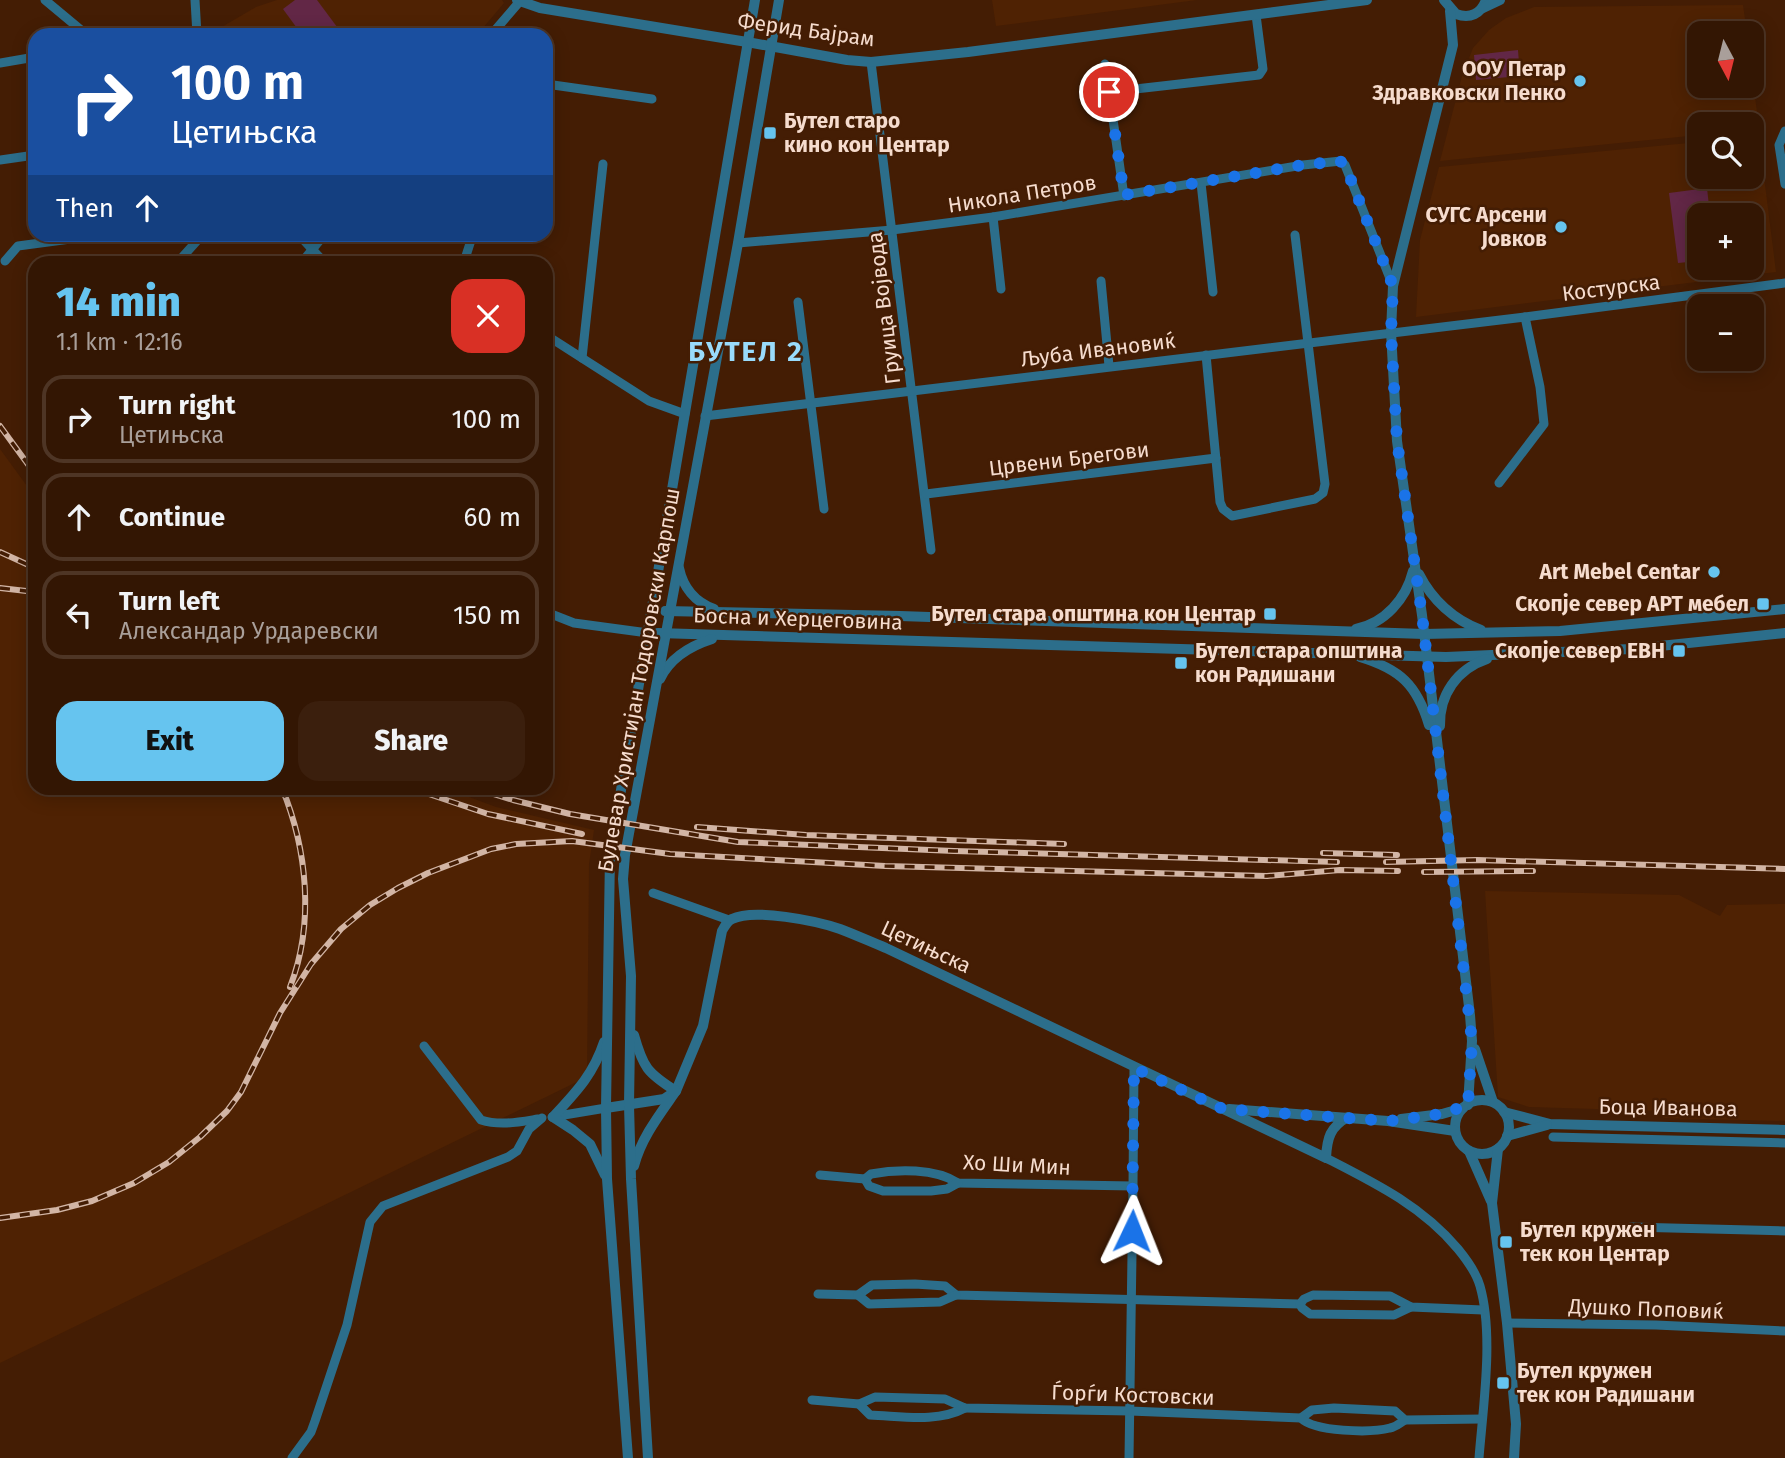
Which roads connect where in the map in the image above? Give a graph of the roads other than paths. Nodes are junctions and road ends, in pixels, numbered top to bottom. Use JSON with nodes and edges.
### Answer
{"nodes":[{"id":1,"x":45,"y":0,"type":"edge"},
{"id":2,"x":195,"y":0,"type":"edge"},
{"id":3,"x":755,"y":0,"type":"edge"},
{"id":4,"x":779,"y":0,"type":"edge"},
{"id":5,"x":1367,"y":0,"type":"edge"},
{"id":6,"x":1431,"y":0,"type":"edge"},
{"id":7,"x":1500,"y":0,"type":"edge"},
{"id":8,"x":519,"y":1,"type":"edge"},
{"id":9,"x":1485,"y":4,"type":"edge"},
{"id":10,"x":1447,"y":5,"type":"edge"},
{"id":11,"x":1256,"y":15,"type":"junction"},
{"id":12,"x":1470,"y":16,"type":"junction"},
{"id":13,"x":79,"y":28,"type":"edge"},
{"id":14,"x":197,"y":28,"type":"edge"},
{"id":15,"x":497,"y":28,"type":"edge"},
{"id":16,"x":747,"y":41,"type":"junction"},
{"id":17,"x":1452,"y":45,"type":"junction"},
{"id":18,"x":771,"y":46,"type":"junction"},
{"id":19,"x":28,"y":58,"type":"edge"},
{"id":20,"x":871,"y":62,"type":"junction"},
{"id":21,"x":0,"y":63,"type":"edge"},
{"id":22,"x":1105,"y":64,"type":"dead end"},
{"id":23,"x":553,"y":85,"type":"edge"},
{"id":24,"x":1109,"y":92,"type":"junction"},
{"id":25,"x":652,"y":99,"type":"dead end"},
{"id":26,"x":1785,"y":131,"type":"edge"},
{"id":27,"x":28,"y":156,"type":"edge"},
{"id":28,"x":0,"y":160,"type":"edge"},
{"id":29,"x":603,"y":164,"type":"dead end"},
{"id":30,"x":1202,"y":183,"type":"junction"},
{"id":31,"x":1785,"y":184,"type":"edge"},
{"id":32,"x":1124,"y":195,"type":"junction"},
{"id":33,"x":993,"y":217,"type":"junction"},
{"id":34,"x":892,"y":230,"type":"junction"},
{"id":35,"x":1295,"y":235,"type":"dead end"},
{"id":36,"x":48,"y":242,"type":"edge"},
{"id":37,"x":196,"y":242,"type":"edge"},
{"id":38,"x":305,"y":242,"type":"edge"},
{"id":39,"x":318,"y":242,"type":"edge"},
{"id":40,"x":738,"y":243,"type":"junction"},
{"id":41,"x":312,"y":250,"type":"junction"},
{"id":42,"x":183,"y":256,"type":"edge"},
{"id":43,"x":307,"y":256,"type":"edge"},
{"id":44,"x":318,"y":256,"type":"edge"},
{"id":45,"x":5,"y":261,"type":"dead end"},
{"id":46,"x":1101,"y":281,"type":"dead end"},
{"id":47,"x":1785,"y":284,"type":"edge"},
{"id":48,"x":1393,"y":286,"type":"junction"},
{"id":49,"x":1000,"y":289,"type":"dead end"},
{"id":50,"x":1213,"y":292,"type":"dead end"},
{"id":51,"x":798,"y":302,"type":"dead end"},
{"id":52,"x":1525,"y":317,"type":"junction"},
{"id":53,"x":1391,"y":332,"type":"junction"},
{"id":54,"x":553,"y":339,"type":"edge"},
{"id":55,"x":1307,"y":342,"type":"junction"},
{"id":56,"x":1206,"y":355,"type":"junction"},
{"id":57,"x":582,"y":358,"type":"junction"},
{"id":58,"x":1109,"y":366,"type":"junction"},
{"id":59,"x":911,"y":391,"type":"junction"},
{"id":60,"x":810,"y":402,"type":"junction"},
{"id":61,"x":685,"y":414,"type":"junction"},
{"id":62,"x":705,"y":416,"type":"junction"},
{"id":63,"x":1216,"y":458,"type":"junction"},
{"id":64,"x":1499,"y":483,"type":"dead end"},
{"id":65,"x":926,"y":494,"type":"junction"},
{"id":66,"x":824,"y":509,"type":"dead end"},
{"id":67,"x":931,"y":550,"type":"dead end"},
{"id":68,"x":678,"y":561,"type":"junction"},
{"id":69,"x":1415,"y":565,"type":"junction"},
{"id":70,"x":1785,"y":609,"type":"edge"},
{"id":71,"x":652,"y":611,"type":"junction"},
{"id":72,"x":669,"y":611,"type":"junction"},
{"id":73,"x":723,"y":612,"type":"junction"},
{"id":74,"x":553,"y":615,"type":"edge"},
{"id":75,"x":1345,"y":631,"type":"junction"},
{"id":76,"x":648,"y":633,"type":"junction"},
{"id":77,"x":1488,"y":633,"type":"junction"},
{"id":78,"x":1785,"y":633,"type":"edge"},
{"id":79,"x":665,"y":634,"type":"junction"},
{"id":80,"x":1424,"y":634,"type":"junction"},
{"id":81,"x":729,"y":637,"type":"junction"},
{"id":82,"x":1344,"y":652,"type":"junction"},
{"id":83,"x":1500,"y":656,"type":"junction"},
{"id":84,"x":1426,"y":657,"type":"junction"},
{"id":85,"x":655,"y":688,"type":"junction"},
{"id":86,"x":1438,"y":764,"type":"junction"},
{"id":87,"x":653,"y":893,"type":"dead end"},
{"id":88,"x":729,"y":920,"type":"junction"},
{"id":89,"x":632,"y":1026,"type":"junction"},
{"id":90,"x":608,"y":1029,"type":"junction"},
{"id":91,"x":1472,"y":1041,"type":"junction"},
{"id":92,"x":424,"y":1046,"type":"dead end"},
{"id":93,"x":1134,"y":1068,"type":"junction"},
{"id":94,"x":676,"y":1091,"type":"junction"},
{"id":95,"x":1493,"y":1102,"type":"junction"},
{"id":96,"x":629,"y":1105,"type":"junction"},
{"id":97,"x":1465,"y":1106,"type":"junction"},
{"id":98,"x":606,"y":1108,"type":"junction"},
{"id":99,"x":1223,"y":1109,"type":"junction"},
{"id":100,"x":1504,"y":1112,"type":"junction"},
{"id":101,"x":1348,"y":1117,"type":"junction"},
{"id":102,"x":547,"y":1118,"type":"junction"},
{"id":103,"x":1388,"y":1121,"type":"junction"},
{"id":104,"x":1550,"y":1124,"type":"junction"},
{"id":105,"x":1785,"y":1130,"type":"edge"},
{"id":106,"x":1455,"y":1131,"type":"junction"},
{"id":107,"x":1507,"y":1136,"type":"junction"},
{"id":108,"x":1553,"y":1137,"type":"dead end"},
{"id":109,"x":1785,"y":1143,"type":"edge"},
{"id":110,"x":1498,"y":1149,"type":"junction"},
{"id":111,"x":1469,"y":1151,"type":"junction"},
{"id":112,"x":1326,"y":1157,"type":"junction"},
{"id":113,"x":820,"y":1175,"type":"dead end"},
{"id":114,"x":607,"y":1179,"type":"junction"},
{"id":115,"x":631,"y":1179,"type":"junction"},
{"id":116,"x":865,"y":1179,"type":"junction"},
{"id":117,"x":958,"y":1183,"type":"junction"},
{"id":118,"x":1133,"y":1186,"type":"junction"},
{"id":119,"x":1492,"y":1203,"type":"junction"},
{"id":120,"x":1631,"y":1227,"type":"dead end"},
{"id":121,"x":1785,"y":1231,"type":"edge"},
{"id":122,"x":818,"y":1294,"type":"dead end"},
{"id":123,"x":858,"y":1295,"type":"junction"},
{"id":124,"x":956,"y":1295,"type":"junction"},
{"id":125,"x":1130,"y":1298,"type":"junction"},
{"id":126,"x":1300,"y":1304,"type":"junction"},
{"id":127,"x":1411,"y":1307,"type":"junction"},
{"id":128,"x":1483,"y":1310,"type":"junction"},
{"id":129,"x":1507,"y":1323,"type":"junction"},
{"id":130,"x":1785,"y":1331,"type":"edge"},
{"id":131,"x":813,"y":1400,"type":"dead end"},
{"id":132,"x":859,"y":1404,"type":"junction"},
{"id":133,"x":965,"y":1408,"type":"junction"},
{"id":134,"x":1130,"y":1411,"type":"junction"},
{"id":135,"x":1300,"y":1419,"type":"junction"},
{"id":136,"x":1482,"y":1419,"type":"junction"},
{"id":137,"x":1405,"y":1420,"type":"junction"},
{"id":138,"x":292,"y":1458,"type":"edge"},
{"id":139,"x":628,"y":1458,"type":"edge"},
{"id":140,"x":648,"y":1458,"type":"edge"},
{"id":141,"x":1129,"y":1458,"type":"edge"},
{"id":142,"x":1479,"y":1458,"type":"edge"},
{"id":143,"x":1514,"y":1458,"type":"edge"}],
"edges":[{"from":1,"to":13,"type":"street"},
{"from":2,"to":14,"type":"street"},
{"from":3,"to":16,"type":"street","name":"Булевар Христијан Тодоровски Карпош"},
{"from":4,"to":18,"type":"street","name":"Булевар Христијан Тодоровски Карпош"},
{"from":5,"to":11,"type":"street","name":"Ферид Бајрам"},
{"from":6,"to":10,"type":"street"},
{"from":7,"to":9,"type":"street"},
{"from":8,"to":15,"type":"street"},
{"from":8,"to":16,"type":"street","name":"Ферид Бајрам"},
{"from":9,"to":12,"type":"street"},
{"from":10,"to":12,"type":"street"},
{"from":10,"to":17,"type":"street"},
{"from":11,"to":20,"type":"street","name":"Ферид Бајрам"},
{"from":11,"to":24,"type":"street"},
{"from":12,"to":17,"type":"street"},
{"from":16,"to":18,"type":"street","name":"Ферид Бајрам"},
{"from":16,"to":61,"type":"street","name":"Булевар Христијан Тодоровски Карпош"},
{"from":17,"to":48,"type":"street"},
{"from":18,"to":20,"type":"street","name":"Ферид Бајрам"},
{"from":18,"to":40,"type":"street","name":"Булевар Христијан Тодоровски Карпош"},
{"from":19,"to":21,"type":"street"},
{"from":20,"to":34,"type":"street","name":"Груица Војвода"},
{"from":22,"to":24,"type":"street"},
{"from":23,"to":25,"type":"street"},
{"from":24,"to":32,"type":"street"},
{"from":26,"to":31,"type":"street"},
{"from":27,"to":28,"type":"street"},
{"from":29,"to":57,"type":"street"},
{"from":30,"to":32,"type":"street","name":"Никола Петров"},
{"from":30,"to":48,"type":"street","name":"Никола Петров"},
{"from":30,"to":50,"type":"street"},
{"from":32,"to":33,"type":"street","name":"Никола Петров"},
{"from":33,"to":34,"type":"street","name":"Никола Петров"},
{"from":33,"to":49,"type":"street"},
{"from":34,"to":40,"type":"street","name":"Никола Петров"},
{"from":34,"to":59,"type":"street","name":"Груица Војвода"},
{"from":35,"to":55,"type":"street"},
{"from":36,"to":45,"type":"street"},
{"from":37,"to":42,"type":"street"},
{"from":38,"to":41,"type":"street"},
{"from":39,"to":41,"type":"street"},
{"from":40,"to":62,"type":"street","name":"Булевар Христијан Тодоровски Карпош"},
{"from":41,"to":43,"type":"street"},
{"from":41,"to":44,"type":"street"},
{"from":46,"to":58,"type":"street"},
{"from":47,"to":52,"type":"street","name":"Костурска"},
{"from":48,"to":53,"type":"street"},
{"from":51,"to":60,"type":"street"},
{"from":52,"to":53,"type":"street","name":"Костурска"},
{"from":52,"to":64,"type":"street"},
{"from":53,"to":55,"type":"street","name":"Љуба Ивановиќ"},
{"from":53,"to":69,"type":"street"},
{"from":54,"to":57,"type":"street"},
{"from":55,"to":56,"type":"street","name":"Љуба Ивановиќ"},
{"from":55,"to":63,"type":"street"},
{"from":56,"to":58,"type":"street","name":"Љуба Ивановиќ"},
{"from":56,"to":63,"type":"street"},
{"from":57,"to":61,"type":"street"},
{"from":58,"to":59,"type":"street","name":"Љуба Ивановиќ"},
{"from":59,"to":60,"type":"street","name":"Љуба Ивановиќ"},
{"from":59,"to":65,"type":"street","name":"Груица Војвода"},
{"from":60,"to":62,"type":"street","name":"Љуба Ивановиќ"},
{"from":60,"to":66,"type":"street"},
{"from":61,"to":71,"type":"street","name":"Булевар Христијан Тодоровски Карпош"},
{"from":62,"to":68,"type":"street","name":"Булевар Христијан Тодоровски Карпош"},
{"from":63,"to":65,"type":"street","name":"Црвени Брегови"},
{"from":65,"to":67,"type":"street","name":"Груица Војвода"},
{"from":68,"to":72,"type":"street","name":"Булевар Христијан Тодоровски Карпош"},
{"from":68,"to":73,"type":"street"},
{"from":69,"to":75,"type":"street"},
{"from":69,"to":77,"type":"street"},
{"from":69,"to":80,"type":"street"},
{"from":70,"to":77,"type":"street","name":"Босна и Херцеговина"},
{"from":71,"to":72,"type":"street","name":"Босна и Херцеговина"},
{"from":71,"to":76,"type":"street","name":"Булевар Христијан Тодоровски Карпош"},
{"from":72,"to":73,"type":"street","name":"Босна и Херцеговина"},
{"from":72,"to":79,"type":"street","name":"Булевар Христијан Тодоровски Карпош"},
{"from":73,"to":75,"type":"street","name":"Босна и Херцеговина"},
{"from":74,"to":76,"type":"street"},
{"from":75,"to":80,"type":"street","name":"Босна и Херцеговина"},
{"from":76,"to":79,"type":"street","name":"Босна и Херцеговина"},
{"from":76,"to":90,"type":"street","name":"Булевар Христијан Тодоровски Карпош"},
{"from":77,"to":80,"type":"street","name":"Босна и Херцеговина"},
{"from":78,"to":83,"type":"street","name":"Босна и Херцеговина"},
{"from":79,"to":81,"type":"street","name":"Босна и Херцеговина"},
{"from":79,"to":85,"type":"street","name":"Булевар Христијан Тодоровски Карпош"},
{"from":80,"to":84,"type":"street"},
{"from":81,"to":82,"type":"street","name":"Босна и Херцеговина"},
{"from":81,"to":85,"type":"street"},
{"from":82,"to":84,"type":"street","name":"Босна и Херцеговина"},
{"from":82,"to":86,"type":"street"},
{"from":83,"to":84,"type":"street","name":"Босна и Херцеговина"},
{"from":83,"to":86,"type":"street"},
{"from":84,"to":86,"type":"street"},
{"from":85,"to":89,"type":"street","name":"Булевар Христијан Тодоровски Карпош"},
{"from":86,"to":91,"type":"street"},
{"from":87,"to":88,"type":"street"},
{"from":88,"to":93,"type":"street","name":"Цетињска"},
{"from":88,"to":94,"type":"street"},
{"from":89,"to":94,"type":"street"},
{"from":89,"to":96,"type":"street","name":"Булевар Христијан Тодоровски Карпош"},
{"from":90,"to":98,"type":"street","name":"Булевар Христијан Тодоровски Карпош"},
{"from":90,"to":102,"type":"street"},
{"from":91,"to":95,"type":"street"},
{"from":91,"to":97,"type":"street"},
{"from":92,"to":102,"type":"street"},
{"from":93,"to":99,"type":"street","name":"Цетињска"},
{"from":93,"to":118,"type":"street"},
{"from":94,"to":96,"type":"street"},
{"from":94,"to":115,"type":"street"},
{"from":95,"to":97,"type":"street"},
{"from":95,"to":100,"type":"street"},
{"from":96,"to":98,"type":"street"},
{"from":96,"to":115,"type":"street","name":"Булевар Христијан Тодоровски Карпош"},
{"from":97,"to":103,"type":"street"},
{"from":97,"to":106,"type":"street"},
{"from":98,"to":102,"type":"street"},
{"from":98,"to":114,"type":"street","name":"Булевар Христијан Тодоровски Карпош"},
{"from":99,"to":101,"type":"street"},
{"from":99,"to":112,"type":"street","name":"Цетињска"},
{"from":100,"to":104,"type":"street","name":"Боца Иванова"},
{"from":100,"to":107,"type":"street"},
{"from":101,"to":103,"type":"street"},
{"from":101,"to":112,"type":"street"},
{"from":102,"to":114,"type":"street"},
{"from":102,"to":138,"type":"street"},
{"from":103,"to":106,"type":"street"},
{"from":104,"to":105,"type":"street","name":"Боца Иванова"},
{"from":104,"to":107,"type":"street","name":"Боца Иванова"},
{"from":106,"to":111,"type":"street"},
{"from":107,"to":110,"type":"street"},
{"from":108,"to":109,"type":"street"},
{"from":110,"to":111,"type":"street"},
{"from":110,"to":119,"type":"street"},
{"from":111,"to":119,"type":"street"},
{"from":112,"to":128,"type":"street"},
{"from":113,"to":116,"type":"street","name":"Хо Ши Мин"},
{"from":114,"to":139,"type":"street","name":"Булевар Христијан Тодоровски Карпош"},
{"from":115,"to":140,"type":"street","name":"Булевар Христијан Тодоровски Карпош"},
{"from":116,"to":117,"type":"street","name":"Хо Ши Мин"},
{"from":116,"to":117,"type":"street"},
{"from":117,"to":118,"type":"street","name":"Хо Ши Мин"},
{"from":118,"to":125,"type":"street"},
{"from":119,"to":129,"type":"street"},
{"from":120,"to":121,"type":"street"},
{"from":122,"to":123,"type":"street"},
{"from":123,"to":124,"type":"street"},
{"from":123,"to":124,"type":"street"},
{"from":124,"to":125,"type":"street"},
{"from":125,"to":126,"type":"street"},
{"from":125,"to":134,"type":"street"},
{"from":126,"to":127,"type":"street"},
{"from":126,"to":127,"type":"street"},
{"from":127,"to":128,"type":"street"},
{"from":128,"to":136,"type":"street"},
{"from":129,"to":130,"type":"street","name":"Душко Поповиќ"},
{"from":129,"to":143,"type":"street"},
{"from":131,"to":132,"type":"street","name":"Ѓoрѓи Костовски"},
{"from":132,"to":133,"type":"street","name":"Ѓoрѓи Костовски"},
{"from":132,"to":133,"type":"street","name":"Ѓoрѓи Костовски"},
{"from":133,"to":134,"type":"street","name":"Ѓoрѓи Костовски"},
{"from":134,"to":135,"type":"street","name":"Ѓoрѓи Костовски"},
{"from":134,"to":141,"type":"street"},
{"from":135,"to":137,"type":"street","name":"Ѓoрѓи Костовски"},
{"from":135,"to":137,"type":"street","name":"Ѓoрѓи Костовски"},
{"from":136,"to":137,"type":"street","name":"Ѓoрѓи Костовски"},
{"from":136,"to":142,"type":"street"}]}
